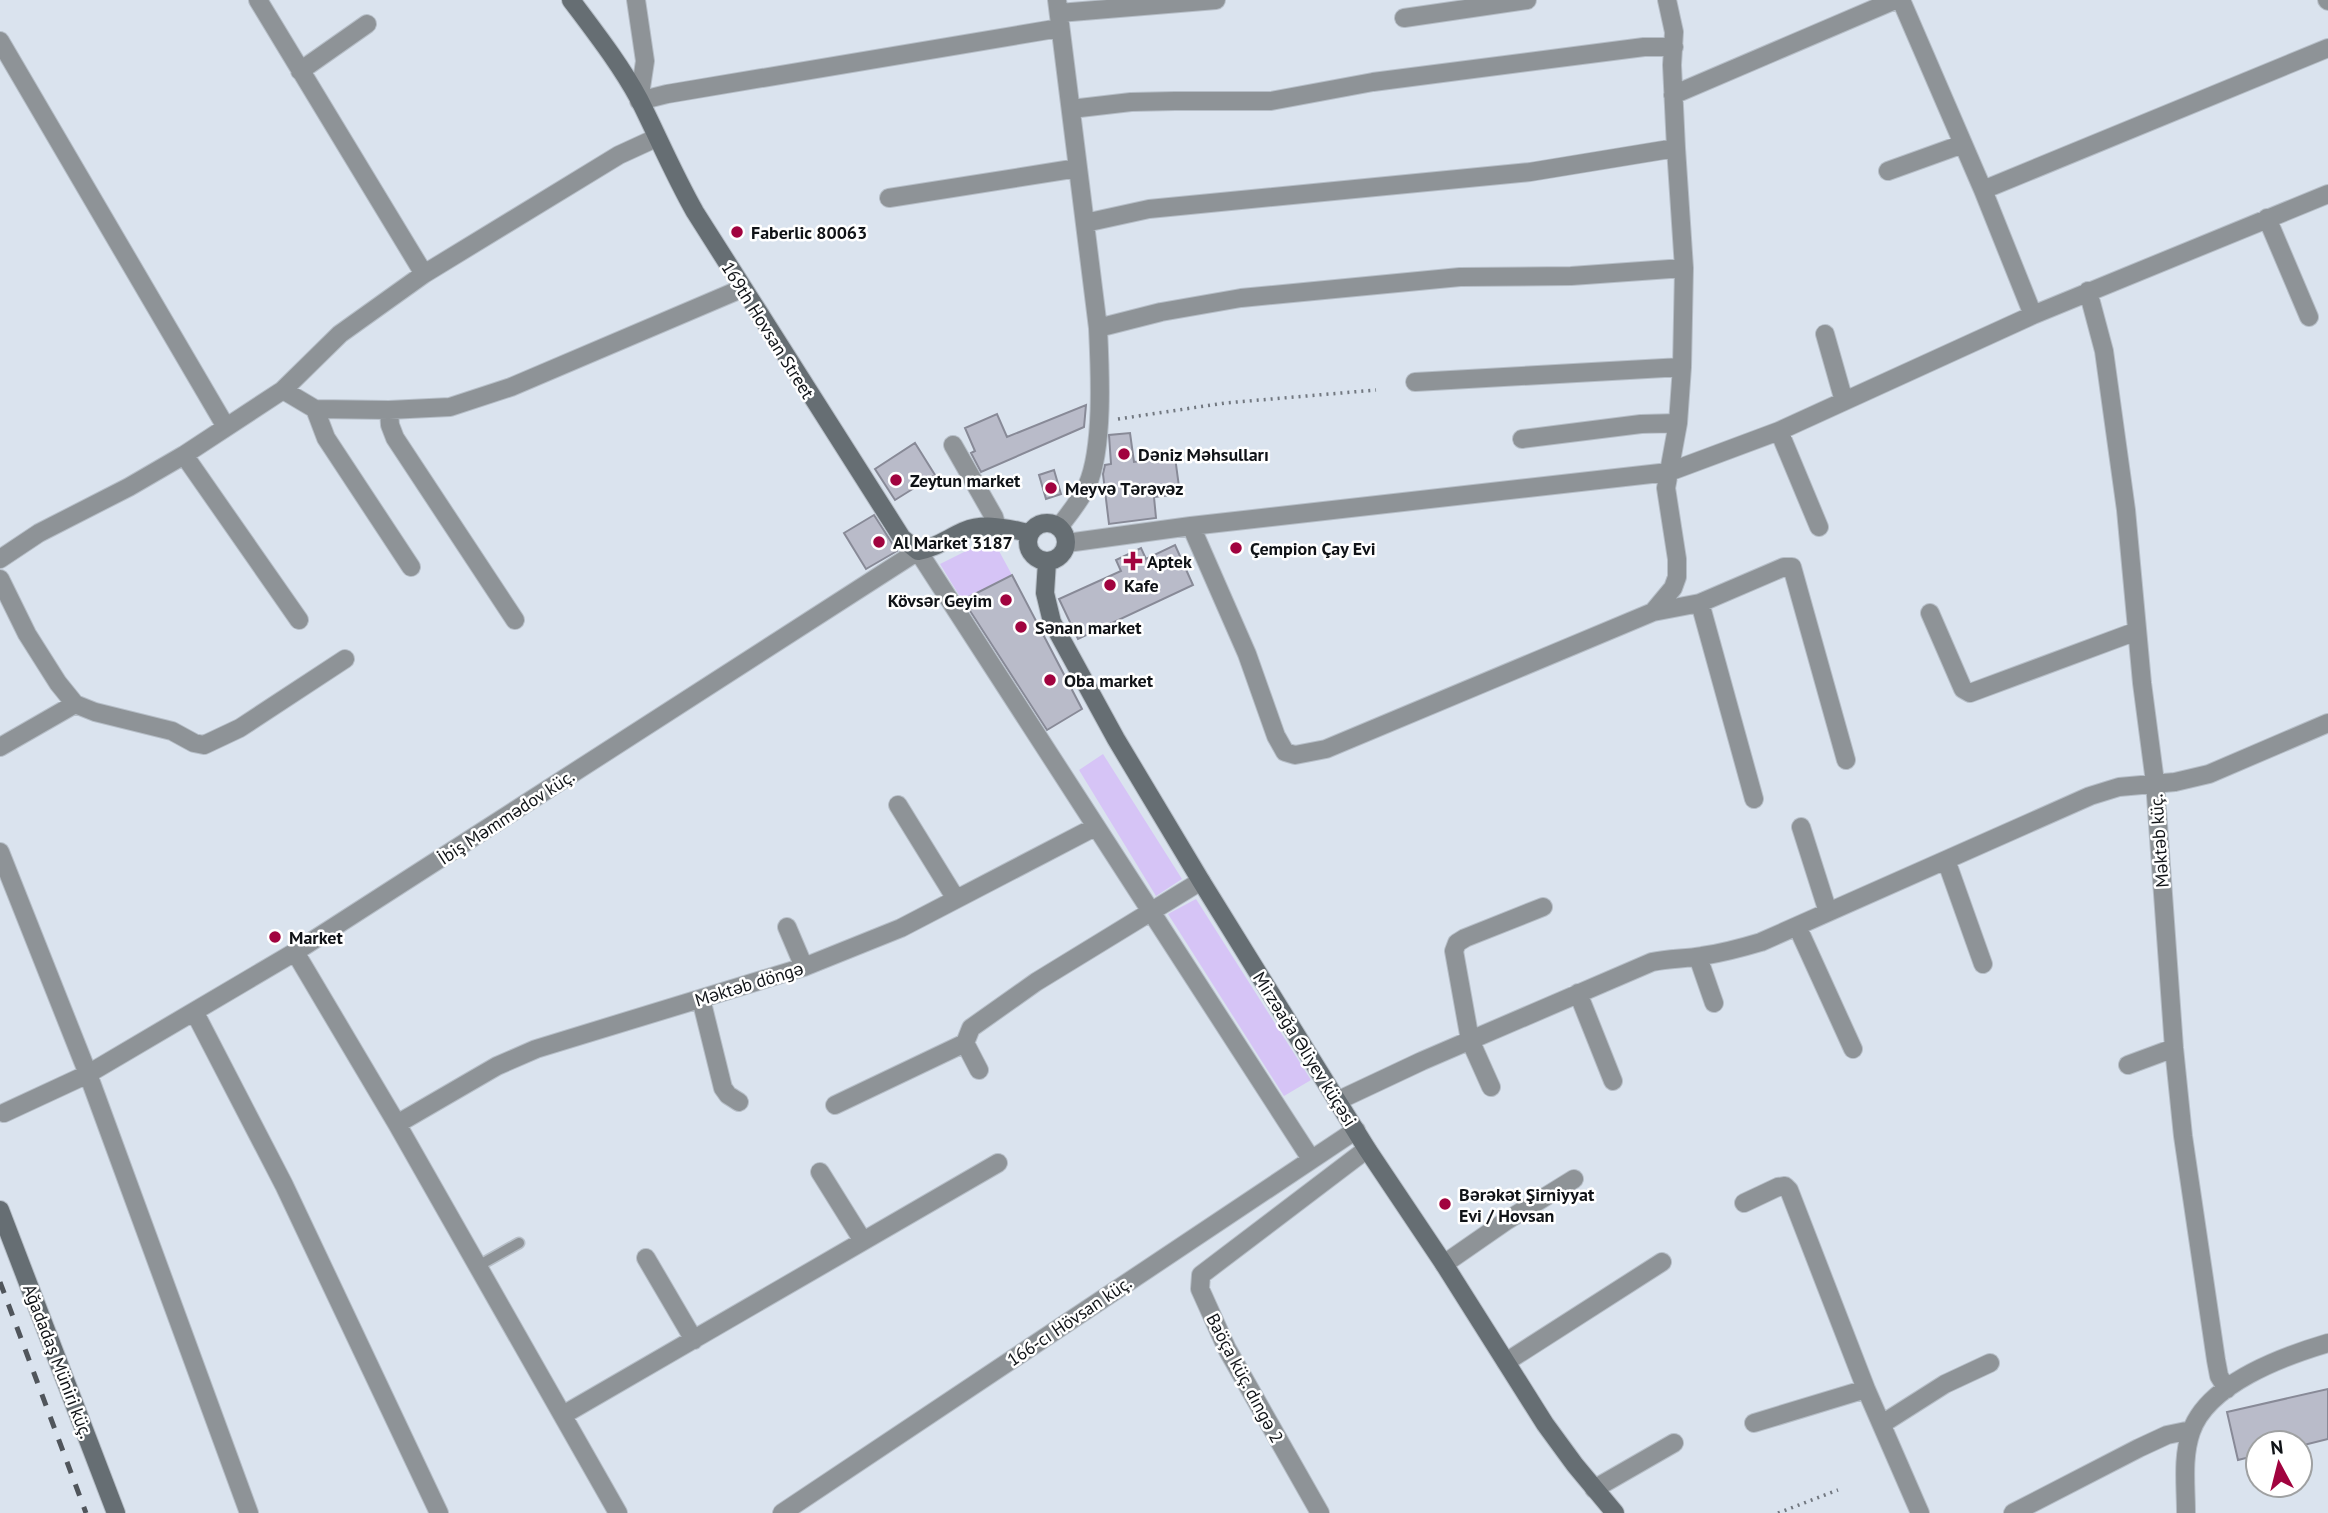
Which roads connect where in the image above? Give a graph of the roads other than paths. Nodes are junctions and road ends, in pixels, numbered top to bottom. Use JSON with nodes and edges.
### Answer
{"nodes":[{"id":1,"x":258,"y":0,"type":"edge"},
{"id":2,"x":571,"y":0,"type":"edge"},
{"id":3,"x":1216,"y":0,"type":"edge"},
{"id":4,"x":1527,"y":0,"type":"edge"},
{"id":5,"x":1667,"y":0,"type":"edge"},
{"id":6,"x":1898,"y":0,"type":"edge"},
{"id":7,"x":641,"y":1,"type":"edge"},
{"id":8,"x":1496,"y":2,"type":"edge"},
{"id":9,"x":1059,"y":14,"type":"edge"},
{"id":10,"x":1404,"y":18,"type":"dead end"},
{"id":11,"x":367,"y":24,"type":"dead end"},
{"id":12,"x":0,"y":41,"type":"edge"},
{"id":13,"x":1674,"y":47,"type":"junction"},
{"id":14,"x":2328,"y":48,"type":"edge"},
{"id":15,"x":300,"y":71,"type":"junction"},
{"id":16,"x":1673,"y":95,"type":"junction"},
{"id":17,"x":639,"y":101,"type":"junction"},
{"id":18,"x":1071,"y":109,"type":"junction"},
{"id":19,"x":656,"y":138,"type":"junction"},
{"id":20,"x":1963,"y":144,"type":"junction"},
{"id":21,"x":1675,"y":148,"type":"junction"},
{"id":22,"x":1078,"y":168,"type":"junction"},
{"id":23,"x":1888,"y":171,"type":"dead end"},
{"id":24,"x":1983,"y":190,"type":"junction"},
{"id":25,"x":2328,"y":194,"type":"edge"},
{"id":26,"x":890,"y":198,"type":"dead end"},
{"id":27,"x":2267,"y":218,"type":"junction"},
{"id":28,"x":1085,"y":223,"type":"junction"},
{"id":29,"x":1684,"y":268,"type":"junction"},
{"id":30,"x":424,"y":274,"type":"junction"},
{"id":31,"x":741,"y":289,"type":"junction"},
{"id":32,"x":2088,"y":291,"type":"junction"},
{"id":33,"x":2033,"y":315,"type":"junction"},
{"id":34,"x":2309,"y":317,"type":"dead end"},
{"id":35,"x":1098,"y":328,"type":"junction"},
{"id":36,"x":1825,"y":334,"type":"dead end"},
{"id":37,"x":1682,"y":368,"type":"junction"},
{"id":38,"x":1415,"y":382,"type":"dead end"},
{"id":39,"x":283,"y":390,"type":"junction"},
{"id":40,"x":1844,"y":401,"type":"junction"},
{"id":41,"x":314,"y":409,"type":"junction"},
{"id":42,"x":390,"y":410,"type":"junction"},
{"id":43,"x":1678,"y":423,"type":"junction"},
{"id":44,"x":226,"y":427,"type":"junction"},
{"id":45,"x":1779,"y":431,"type":"junction"},
{"id":46,"x":1522,"y":439,"type":"dead end"},
{"id":47,"x":953,"y":445,"type":"dead end"},
{"id":48,"x":184,"y":455,"type":"junction"},
{"id":49,"x":1669,"y":472,"type":"junction"},
{"id":50,"x":1191,"y":526,"type":"junction"},
{"id":51,"x":997,"y":527,"type":"junction"},
{"id":52,"x":1819,"y":527,"type":"dead end"},
{"id":53,"x":1030,"y":533,"type":"junction"},
{"id":54,"x":1063,"y":535,"type":"junction"},
{"id":55,"x":918,"y":551,"type":"junction"},
{"id":56,"x":0,"y":559,"type":"edge"},
{"id":57,"x":1048,"y":562,"type":"junction"},
{"id":58,"x":411,"y":567,"type":"dead end"},
{"id":59,"x":0,"y":579,"type":"edge"},
{"id":60,"x":1700,"y":603,"type":"junction"},
{"id":61,"x":1653,"y":612,"type":"junction"},
{"id":62,"x":1930,"y":612,"type":"dead end"},
{"id":63,"x":299,"y":620,"type":"dead end"},
{"id":64,"x":514,"y":620,"type":"dead end"},
{"id":65,"x":2137,"y":631,"type":"junction"},
{"id":66,"x":345,"y":659,"type":"dead end"},
{"id":67,"x":75,"y":704,"type":"junction"},
{"id":68,"x":2328,"y":723,"type":"edge"},
{"id":69,"x":0,"y":747,"type":"edge"},
{"id":70,"x":1846,"y":760,"type":"dead end"},
{"id":71,"x":2155,"y":782,"type":"junction"},
{"id":72,"x":1754,"y":799,"type":"dead end"},
{"id":73,"x":898,"y":805,"type":"dead end"},
{"id":74,"x":1094,"y":827,"type":"junction"},
{"id":75,"x":1801,"y":827,"type":"dead end"},
{"id":76,"x":0,"y":852,"type":"edge"},
{"id":77,"x":1946,"y":860,"type":"junction"},
{"id":78,"x":1201,"y":881,"type":"junction"},
{"id":79,"x":956,"y":899,"type":"junction"},
{"id":80,"x":1543,"y":907,"type":"dead end"},
{"id":81,"x":1150,"y":911,"type":"junction"},
{"id":82,"x":1828,"y":912,"type":"junction"},
{"id":83,"x":1797,"y":926,"type":"junction"},
{"id":84,"x":787,"y":927,"type":"dead end"},
{"id":85,"x":295,"y":952,"type":"junction"},
{"id":86,"x":1698,"y":957,"type":"junction"},
{"id":87,"x":1983,"y":964,"type":"dead end"},
{"id":88,"x":804,"y":967,"type":"junction"},
{"id":89,"x":1578,"y":993,"type":"junction"},
{"id":90,"x":701,"y":999,"type":"junction"},
{"id":91,"x":1714,"y":1003,"type":"dead end"},
{"id":92,"x":195,"y":1013,"type":"junction"},
{"id":93,"x":1471,"y":1040,"type":"junction"},
{"id":94,"x":965,"y":1043,"type":"junction"},
{"id":95,"x":2174,"y":1048,"type":"junction"},
{"id":96,"x":1853,"y":1049,"type":"dead end"},
{"id":97,"x":2128,"y":1065,"type":"dead end"},
{"id":98,"x":979,"y":1070,"type":"dead end"},
{"id":99,"x":88,"y":1074,"type":"junction"},
{"id":100,"x":1613,"y":1081,"type":"dead end"},
{"id":101,"x":1491,"y":1087,"type":"dead end"},
{"id":102,"x":1337,"y":1101,"type":"junction"},
{"id":103,"x":739,"y":1102,"type":"dead end"},
{"id":104,"x":835,"y":1105,"type":"dead end"},
{"id":105,"x":4,"y":1113,"type":"dead end"},
{"id":106,"x":397,"y":1124,"type":"junction"},
{"id":107,"x":1356,"y":1130,"type":"junction"},
{"id":108,"x":1367,"y":1149,"type":"junction"},
{"id":109,"x":1311,"y":1159,"type":"junction"},
{"id":110,"x":998,"y":1163,"type":"dead end"},
{"id":111,"x":820,"y":1172,"type":"dead end"},
{"id":112,"x":1574,"y":1178,"type":"dead end"},
{"id":113,"x":1744,"y":1203,"type":"dead end"},
{"id":114,"x":0,"y":1210,"type":"edge"},
{"id":115,"x":863,"y":1241,"type":"junction"},
{"id":116,"x":519,"y":1243,"type":"dead end"},
{"id":117,"x":646,"y":1258,"type":"dead end"},
{"id":118,"x":1662,"y":1262,"type":"dead end"},
{"id":119,"x":1444,"y":1265,"type":"junction"},
{"id":120,"x":478,"y":1266,"type":"junction"},
{"id":121,"x":694,"y":1340,"type":"junction"},
{"id":122,"x":2328,"y":1343,"type":"edge"},
{"id":123,"x":1506,"y":1362,"type":"junction"},
{"id":124,"x":1990,"y":1363,"type":"dead end"},
{"id":125,"x":1866,"y":1389,"type":"junction"},
{"id":126,"x":2227,"y":1389,"type":"junction"},
{"id":127,"x":563,"y":1415,"type":"junction"},
{"id":128,"x":1754,"y":1423,"type":"dead end"},
{"id":129,"x":1882,"y":1424,"type":"junction"},
{"id":130,"x":2192,"y":1430,"type":"junction"},
{"id":131,"x":1674,"y":1443,"type":"dead end"},
{"id":132,"x":1594,"y":1489,"type":"junction"},
{"id":133,"x":116,"y":1513,"type":"edge"},
{"id":134,"x":249,"y":1513,"type":"edge"},
{"id":135,"x":439,"y":1513,"type":"edge"},
{"id":136,"x":618,"y":1513,"type":"edge"},
{"id":137,"x":782,"y":1513,"type":"edge"},
{"id":138,"x":1320,"y":1513,"type":"edge"},
{"id":139,"x":1615,"y":1513,"type":"edge"},
{"id":140,"x":1920,"y":1513,"type":"edge"},
{"id":141,"x":2013,"y":1513,"type":"edge"},
{"id":142,"x":2186,"y":1513,"type":"edge"}],
"edges":[{"from":1,"to":15,"type":"street"},
{"from":2,"to":17,"type":"street","name":"169th Hovsan Street"},
{"from":3,"to":9,"type":"street"},
{"from":4,"to":8,"type":"street"},
{"from":5,"to":13,"type":"street"},
{"from":6,"to":16,"type":"street"},
{"from":6,"to":20,"type":"street"},
{"from":7,"to":17,"type":"street"},
{"from":8,"to":10,"type":"street"},
{"from":9,"to":17,"type":"street"},
{"from":9,"to":18,"type":"street"},
{"from":11,"to":15,"type":"street"},
{"from":12,"to":44,"type":"street"},
{"from":13,"to":16,"type":"street"},
{"from":13,"to":18,"type":"street"},
{"from":14,"to":24,"type":"street"},
{"from":15,"to":30,"type":"street"},
{"from":16,"to":21,"type":"street"},
{"from":17,"to":19,"type":"street","name":"169th Hovsan Street"},
{"from":18,"to":22,"type":"street"},
{"from":19,"to":30,"type":"street"},
{"from":19,"to":31,"type":"street","name":"169th Hovsan Street"},
{"from":20,"to":23,"type":"street"},
{"from":20,"to":24,"type":"street"},
{"from":21,"to":28,"type":"street"},
{"from":21,"to":29,"type":"street"},
{"from":22,"to":26,"type":"street"},
{"from":22,"to":28,"type":"street"},
{"from":24,"to":33,"type":"street"},
{"from":25,"to":27,"type":"street"},
{"from":27,"to":32,"type":"street"},
{"from":27,"to":34,"type":"street"},
{"from":28,"to":35,"type":"street"},
{"from":29,"to":35,"type":"street"},
{"from":29,"to":37,"type":"street"},
{"from":30,"to":39,"type":"street"},
{"from":31,"to":42,"type":"street"},
{"from":31,"to":55,"type":"street","name":"169th Hovsan Street"},
{"from":32,"to":33,"type":"street"},
{"from":32,"to":65,"type":"street","name":"Məktəb küç."},
{"from":33,"to":40,"type":"street"},
{"from":35,"to":54,"type":"street"},
{"from":36,"to":40,"type":"street"},
{"from":37,"to":38,"type":"street"},
{"from":37,"to":43,"type":"street"},
{"from":39,"to":41,"type":"street"},
{"from":39,"to":44,"type":"street"},
{"from":40,"to":45,"type":"street"},
{"from":41,"to":42,"type":"street"},
{"from":41,"to":58,"type":"street"},
{"from":42,"to":64,"type":"street"},
{"from":43,"to":46,"type":"street"},
{"from":43,"to":49,"type":"street"},
{"from":44,"to":48,"type":"street"},
{"from":45,"to":49,"type":"street"},
{"from":45,"to":52,"type":"street"},
{"from":47,"to":51,"type":"street"},
{"from":48,"to":56,"type":"street"},
{"from":48,"to":63,"type":"street"},
{"from":49,"to":50,"type":"street"},
{"from":49,"to":61,"type":"street"},
{"from":50,"to":54,"type":"street"},
{"from":50,"to":61,"type":"street"},
{"from":51,"to":53,"type":"street"},
{"from":51,"to":55,"type":"street"},
{"from":53,"to":54,"type":"street"},
{"from":53,"to":57,"type":"street"},
{"from":54,"to":57,"type":"street"},
{"from":55,"to":74,"type":"street"},
{"from":55,"to":85,"type":"street","name":"İbiş Məmmədov küç."},
{"from":57,"to":78,"type":"street","name":"Mirzəağa Əliyev küçəsi"},
{"from":59,"to":67,"type":"street"},
{"from":60,"to":61,"type":"street"},
{"from":60,"to":70,"type":"street"},
{"from":60,"to":72,"type":"street"},
{"from":62,"to":65,"type":"street"},
{"from":65,"to":71,"type":"street","name":"Məktəb küç."},
{"from":66,"to":67,"type":"street"},
{"from":67,"to":69,"type":"street"},
{"from":68,"to":71,"type":"street"},
{"from":71,"to":77,"type":"street"},
{"from":71,"to":95,"type":"street","name":"Məktəb küç."},
{"from":73,"to":79,"type":"street"},
{"from":74,"to":79,"type":"street","name":"Məktəb döngə"},
{"from":74,"to":81,"type":"street"},
{"from":75,"to":82,"type":"street"},
{"from":76,"to":99,"type":"street"},
{"from":77,"to":82,"type":"street"},
{"from":77,"to":87,"type":"street"},
{"from":78,"to":81,"type":"street"},
{"from":78,"to":102,"type":"street","name":"Mirzəağa Əliyev küçəsi"},
{"from":79,"to":88,"type":"street","name":"Məktəb döngə"},
{"from":80,"to":93,"type":"street"},
{"from":81,"to":94,"type":"street"},
{"from":81,"to":109,"type":"street"},
{"from":82,"to":83,"type":"street"},
{"from":83,"to":86,"type":"street"},
{"from":83,"to":96,"type":"street"},
{"from":84,"to":88,"type":"street"},
{"from":85,"to":92,"type":"street","name":"İbiş Məmmədov küç."},
{"from":85,"to":106,"type":"street"},
{"from":86,"to":89,"type":"street"},
{"from":86,"to":91,"type":"street"},
{"from":88,"to":90,"type":"street","name":"Məktəb döngə"},
{"from":89,"to":93,"type":"street"},
{"from":89,"to":100,"type":"street"},
{"from":90,"to":103,"type":"street"},
{"from":90,"to":106,"type":"street","name":"Məktəb döngə"},
{"from":92,"to":99,"type":"street","name":"İbiş Məmmədov küç."},
{"from":92,"to":135,"type":"street"},
{"from":93,"to":101,"type":"street"},
{"from":93,"to":102,"type":"street"},
{"from":94,"to":98,"type":"street"},
{"from":94,"to":104,"type":"street"},
{"from":95,"to":97,"type":"street"},
{"from":95,"to":126,"type":"street","name":"Məktəb küç."},
{"from":99,"to":105,"type":"street","name":"İbiş Məmmədov küç."},
{"from":99,"to":134,"type":"street"},
{"from":102,"to":107,"type":"street","name":"Mirzəağa Əliyev küçəsi"},
{"from":106,"to":120,"type":"street"},
{"from":107,"to":108,"type":"street","name":"Mirzəağa Əliyev küçəsi"},
{"from":107,"to":109,"type":"street","name":"166-cı Hövsan küç."},
{"from":108,"to":119,"type":"street","name":"Mirzəağa Əliyev küçəsi"},
{"from":108,"to":138,"type":"street","name":"Baöça küç. dıngə 2"},
{"from":109,"to":137,"type":"street","name":"166-cı Hövsan küç."},
{"from":110,"to":115,"type":"street"},
{"from":111,"to":115,"type":"street"},
{"from":112,"to":119,"type":"street"},
{"from":113,"to":125,"type":"street"},
{"from":114,"to":133,"type":"street","name":"Ağadadaş Müniri küç."},
{"from":115,"to":121,"type":"street"},
{"from":116,"to":120,"type":"lane"},
{"from":117,"to":121,"type":"street"},
{"from":118,"to":123,"type":"street"},
{"from":119,"to":123,"type":"street","name":"Mirzəağa Əliyev küçəsi"},
{"from":120,"to":127,"type":"street"},
{"from":121,"to":127,"type":"street"},
{"from":122,"to":126,"type":"street"},
{"from":123,"to":132,"type":"street","name":"Mirzəağa Əliyev küçəsi"},
{"from":124,"to":129,"type":"street"},
{"from":125,"to":128,"type":"street"},
{"from":125,"to":129,"type":"street"},
{"from":126,"to":130,"type":"street"},
{"from":127,"to":136,"type":"street"},
{"from":129,"to":140,"type":"street"},
{"from":130,"to":141,"type":"street"},
{"from":130,"to":142,"type":"street"},
{"from":131,"to":132,"type":"street"},
{"from":132,"to":139,"type":"street","name":"Mirzəağa Əliyev küçəsi"}]}
